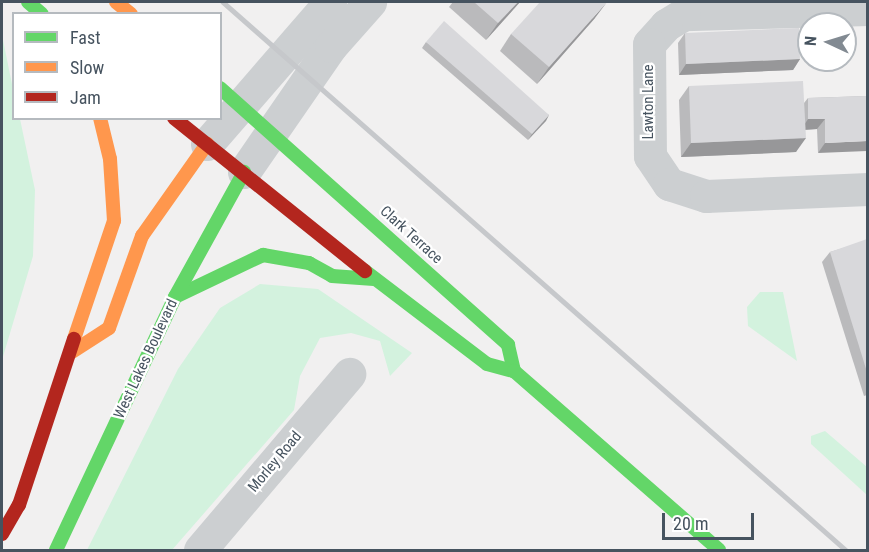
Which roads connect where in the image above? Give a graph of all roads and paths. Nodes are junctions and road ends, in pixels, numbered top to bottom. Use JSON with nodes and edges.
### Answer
{"nodes":[{"id":1,"x":28,"y":2,"type":"edge"},
{"id":2,"x":116,"y":2,"type":"edge"},
{"id":3,"x":330,"y":2,"type":"edge"},
{"id":4,"x":370,"y":2,"type":"edge"},
{"id":5,"x":867,"y":9,"type":"edge"},
{"id":6,"x":40,"y":12,"type":"edge"},
{"id":7,"x":128,"y":12,"type":"edge"},
{"id":8,"x":320,"y":36,"type":"junction"},
{"id":9,"x":230,"y":96,"type":"edge"},
{"id":10,"x":222,"y":113,"type":"edge"},
{"id":11,"x":100,"y":120,"type":"edge"},
{"id":12,"x":177,"y":120,"type":"edge"},
{"id":13,"x":218,"y":120,"type":"edge"},
{"id":14,"x":272,"y":131,"type":"junction"},
{"id":15,"x":207,"y":144,"type":"junction"},
{"id":16,"x":244,"y":172,"type":"junction"},
{"id":17,"x":867,"y":189,"type":"edge"},
{"id":18,"x":374,"y":279,"type":"junction"},
{"id":19,"x":175,"y":297,"type":"junction"},
{"id":20,"x":72,"y":352,"type":"junction"},
{"id":21,"x":514,"y":372,"type":"junction"},
{"id":22,"x":349,"y":374,"type":"dead end"},
{"id":23,"x":2,"y":534,"type":"edge"},
{"id":24,"x":56,"y":550,"type":"edge"},
{"id":25,"x":200,"y":550,"type":"edge"},
{"id":26,"x":719,"y":550,"type":"edge"}],
"edges":[{"from":1,"to":6,"type":"main road"},
{"from":2,"to":7,"type":"main road"},
{"from":3,"to":8,"type":"street"},
{"from":4,"to":8,"type":"street"},
{"from":5,"to":17,"type":"street","name":"Lawton Lane"},
{"from":8,"to":9,"type":"street"},
{"from":8,"to":14,"type":"street","name":"West Lakes Boulevard"},
{"from":9,"to":10,"type":"street"},
{"from":9,"to":14,"type":"main road"},
{"from":11,"to":20,"type":"main road"},
{"from":12,"to":15,"type":"main road"},
{"from":13,"to":15,"type":"street"},
{"from":14,"to":16,"type":"street","name":"West Lakes Boulevard"},
{"from":14,"to":21,"type":"main road","name":"Clark Terrace"},
{"from":15,"to":16,"type":"main road"},
{"from":15,"to":20,"type":"main road"},
{"from":16,"to":18,"type":"main road"},
{"from":16,"to":19,"type":"main road","name":"West Lakes Boulevard"},
{"from":18,"to":19,"type":"main road"},
{"from":18,"to":21,"type":"main road"},
{"from":19,"to":24,"type":"main road","name":"West Lakes Boulevard"},
{"from":20,"to":23,"type":"main road"},
{"from":21,"to":26,"type":"main road"},
{"from":22,"to":25,"type":"street","name":"Morley Road"}]}
